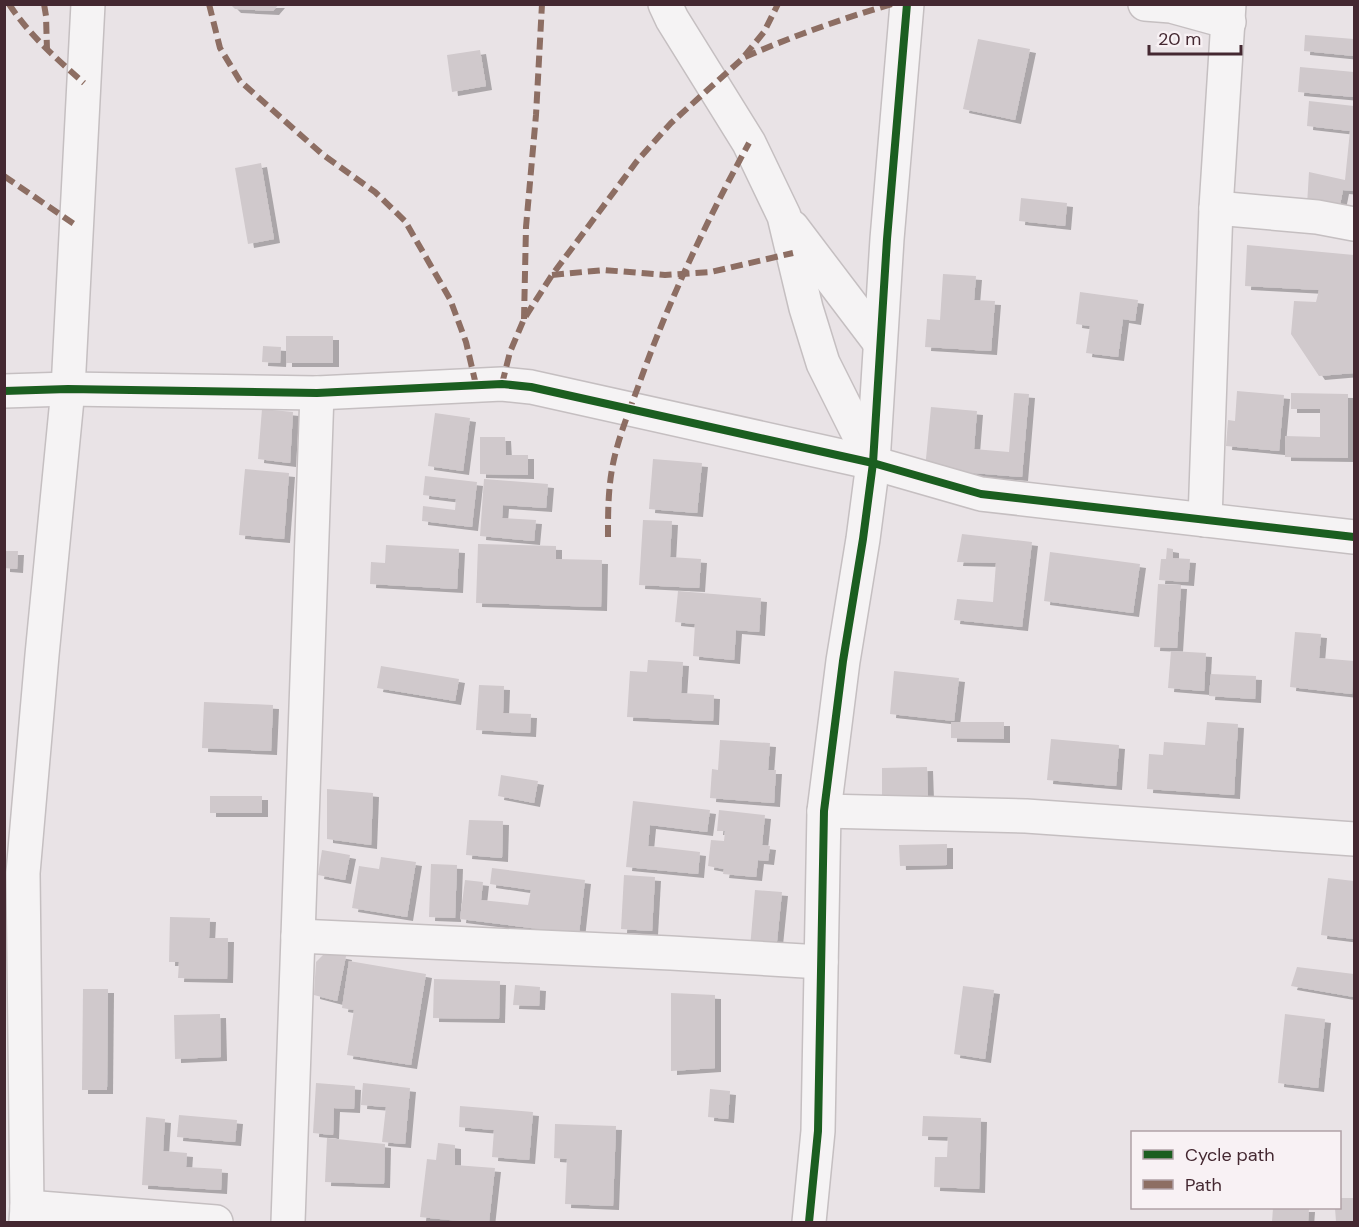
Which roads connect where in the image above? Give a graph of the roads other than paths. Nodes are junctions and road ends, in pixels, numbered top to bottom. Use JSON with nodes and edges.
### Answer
{"nodes":[{"id":1,"x":88,"y":4,"type":"edge"},
{"id":2,"x":665,"y":4,"type":"edge"},
{"id":3,"x":907,"y":4,"type":"edge"},
{"id":4,"x":1145,"y":4,"type":"edge"},
{"id":5,"x":1229,"y":13,"type":"edge"},
{"id":6,"x":1216,"y":208,"type":"junction"},
{"id":7,"x":784,"y":216,"type":"junction"},
{"id":8,"x":1354,"y":224,"type":"edge"},
{"id":9,"x":880,"y":343,"type":"junction"},
{"id":10,"x":68,"y":389,"type":"junction"},
{"id":11,"x":4,"y":391,"type":"edge"},
{"id":12,"x":317,"y":393,"type":"junction"},
{"id":13,"x":873,"y":463,"type":"junction"},
{"id":14,"x":1205,"y":520,"type":"junction"},
{"id":15,"x":1354,"y":537,"type":"edge"},
{"id":16,"x":824,"y":811,"type":"junction"},
{"id":17,"x":1354,"y":839,"type":"edge"},
{"id":18,"x":14,"y":872,"type":"edge"},
{"id":19,"x":298,"y":936,"type":"junction"},
{"id":20,"x":821,"y":962,"type":"junction"},
{"id":21,"x":26,"y":1214,"type":"edge"},
{"id":22,"x":216,"y":1222,"type":"edge"},
{"id":23,"x":288,"y":1222,"type":"edge"},
{"id":24,"x":809,"y":1222,"type":"edge"}],
"edges":[{"from":1,"to":10,"type":"street"},
{"from":2,"to":7,"type":"street"},
{"from":3,"to":9,"type":"street"},
{"from":4,"to":5,"type":"street"},
{"from":5,"to":6,"type":"street"},
{"from":6,"to":8,"type":"street"},
{"from":6,"to":14,"type":"street"},
{"from":7,"to":9,"type":"street"},
{"from":7,"to":13,"type":"street"},
{"from":9,"to":13,"type":"street"},
{"from":10,"to":11,"type":"street"},
{"from":10,"to":12,"type":"street"},
{"from":10,"to":18,"type":"street"},
{"from":12,"to":13,"type":"street"},
{"from":12,"to":19,"type":"street"},
{"from":13,"to":14,"type":"street"},
{"from":13,"to":16,"type":"street"},
{"from":14,"to":15,"type":"street"},
{"from":16,"to":17,"type":"street"},
{"from":16,"to":20,"type":"street"},
{"from":18,"to":21,"type":"street"},
{"from":19,"to":20,"type":"street"},
{"from":19,"to":23,"type":"street"},
{"from":20,"to":24,"type":"street"},
{"from":21,"to":22,"type":"street"}]}
